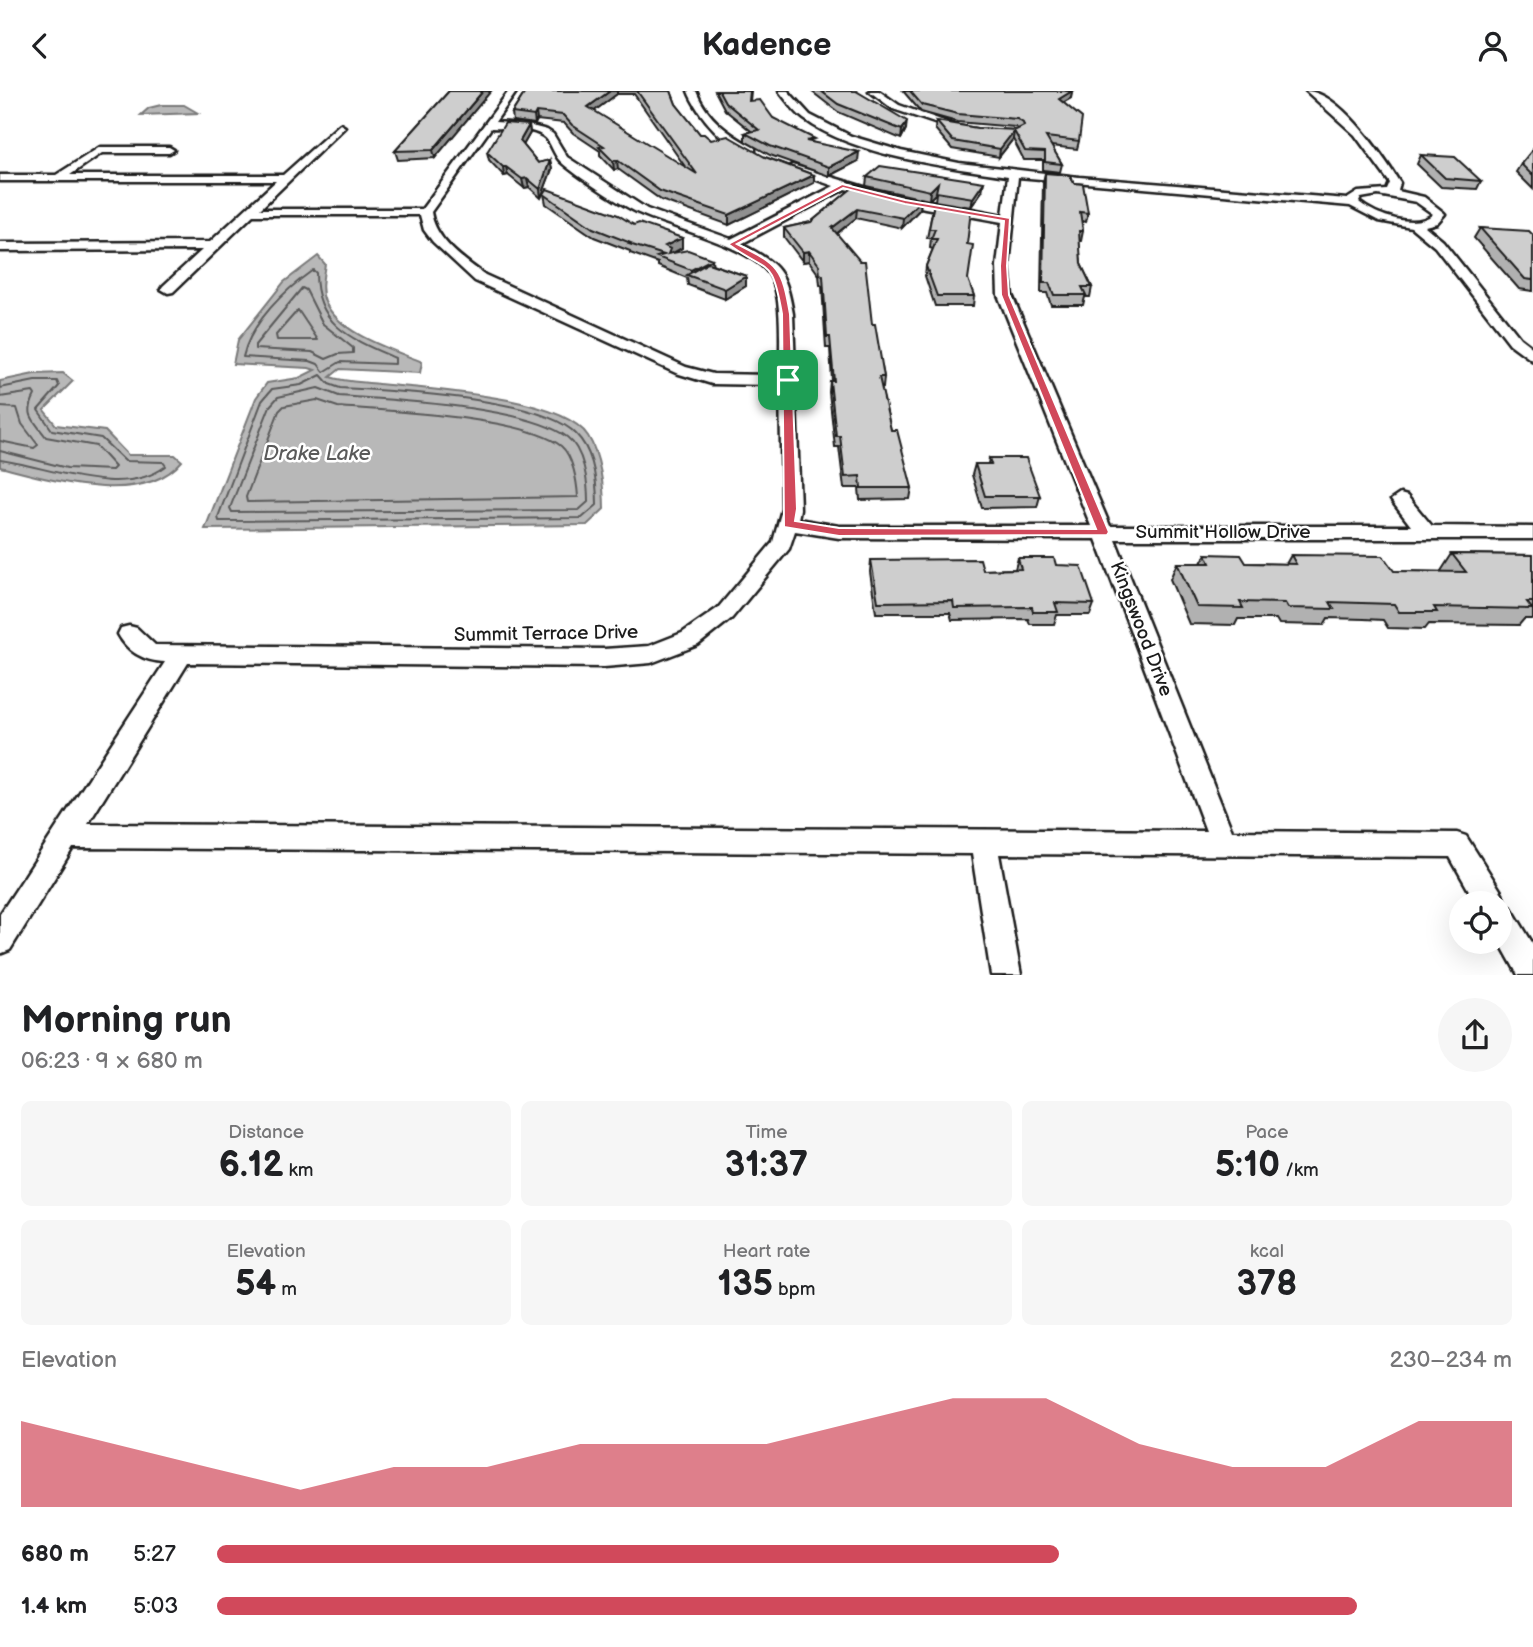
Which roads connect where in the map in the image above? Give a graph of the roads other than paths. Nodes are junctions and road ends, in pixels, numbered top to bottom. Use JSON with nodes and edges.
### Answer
{"nodes":[{"id":1,"x":513,"y":91,"type":"edge"},
{"id":2,"x":692,"y":91,"type":"edge"},
{"id":3,"x":783,"y":91,"type":"edge"},
{"id":4,"x":873,"y":91,"type":"edge"},
{"id":5,"x":1310,"y":91,"type":"edge"},
{"id":6,"x":489,"y":125,"type":"junction"},
{"id":7,"x":340,"y":127,"type":"dead end"},
{"id":8,"x":975,"y":131,"type":"edge"},
{"id":9,"x":761,"y":155,"type":"edge"},
{"id":10,"x":777,"y":163,"type":"edge"},
{"id":11,"x":1013,"y":175,"type":"junction"},
{"id":12,"x":0,"y":178,"type":"edge"},
{"id":13,"x":57,"y":178,"type":"junction"},
{"id":14,"x":130,"y":178,"type":"junction"},
{"id":15,"x":285,"y":178,"type":"junction"},
{"id":16,"x":842,"y":186,"type":"junction"},
{"id":17,"x":1392,"y":193,"type":"junction"},
{"id":18,"x":1353,"y":203,"type":"junction"},
{"id":19,"x":249,"y":212,"type":"junction"},
{"id":20,"x":425,"y":212,"type":"junction"},
{"id":21,"x":1007,"y":219,"type":"junction"},
{"id":22,"x":1413,"y":223,"type":"junction"},
{"id":23,"x":732,"y":244,"type":"junction"},
{"id":24,"x":214,"y":246,"type":"junction"},
{"id":25,"x":0,"y":247,"type":"edge"},
{"id":26,"x":168,"y":289,"type":"dead end"},
{"id":27,"x":1533,"y":356,"type":"edge"},
{"id":28,"x":788,"y":380,"type":"junction"},
{"id":29,"x":1400,"y":500,"type":"dead end"},
{"id":30,"x":788,"y":524,"type":"junction"},
{"id":31,"x":1103,"y":532,"type":"junction"},
{"id":32,"x":1427,"y":533,"type":"junction"},
{"id":33,"x":1533,"y":533,"type":"edge"},
{"id":34,"x":129,"y":634,"type":"dead end"},
{"id":35,"x":182,"y":654,"type":"junction"},
{"id":36,"x":66,"y":836,"type":"junction"},
{"id":37,"x":982,"y":842,"type":"junction"},
{"id":38,"x":1224,"y":844,"type":"junction"},
{"id":39,"x":1485,"y":891,"type":"edge"},
{"id":40,"x":1512,"y":936,"type":"edge"},
{"id":41,"x":0,"y":940,"type":"edge"},
{"id":42,"x":1533,"y":972,"type":"edge"},
{"id":43,"x":1006,"y":975,"type":"edge"}],
"edges":[{"from":1,"to":6,"type":"street"},
{"from":2,"to":9,"type":"street"},
{"from":3,"to":11,"type":"street"},
{"from":4,"to":8,"type":"street"},
{"from":5,"to":17,"type":"street"},
{"from":6,"to":20,"type":"street"},
{"from":6,"to":23,"type":"street","name":"Summit Terrace Drive"},
{"from":7,"to":15,"type":"street"},
{"from":10,"to":16,"type":"street"},
{"from":11,"to":18,"type":"street"},
{"from":11,"to":21,"type":"street","name":"Kingswood Drive"},
{"from":12,"to":13,"type":"street"},
{"from":13,"to":14,"type":"street"},
{"from":13,"to":14,"type":"street"},
{"from":14,"to":15,"type":"street"},
{"from":15,"to":19,"type":"street"},
{"from":16,"to":21,"type":"street"},
{"from":16,"to":23,"type":"street"},
{"from":17,"to":18,"type":"street"},
{"from":17,"to":22,"type":"street"},
{"from":18,"to":22,"type":"street"},
{"from":19,"to":20,"type":"street"},
{"from":19,"to":24,"type":"street"},
{"from":20,"to":28,"type":"street"},
{"from":21,"to":31,"type":"street","name":"Kingswood Drive"},
{"from":22,"to":27,"type":"street"},
{"from":23,"to":28,"type":"street","name":"Summit Terrace Drive"},
{"from":24,"to":25,"type":"street"},
{"from":24,"to":26,"type":"street"},
{"from":28,"to":30,"type":"street","name":"Summit Terrace Drive"},
{"from":29,"to":32,"type":"street"},
{"from":30,"to":31,"type":"street","name":"Summit Hollow Drive"},
{"from":30,"to":35,"type":"street","name":"Summit Terrace Drive"},
{"from":31,"to":32,"type":"street","name":"Summit Hollow Drive"},
{"from":31,"to":38,"type":"street","name":"Kingswood Drive"},
{"from":32,"to":33,"type":"street","name":"Summit Hollow Drive"},
{"from":34,"to":35,"type":"street","name":"Summit Terrace Drive"},
{"from":35,"to":36,"type":"street"},
{"from":36,"to":37,"type":"street"},
{"from":36,"to":41,"type":"street"},
{"from":37,"to":38,"type":"street"},
{"from":37,"to":43,"type":"street"},
{"from":38,"to":39,"type":"street"},
{"from":40,"to":42,"type":"street"}]}
